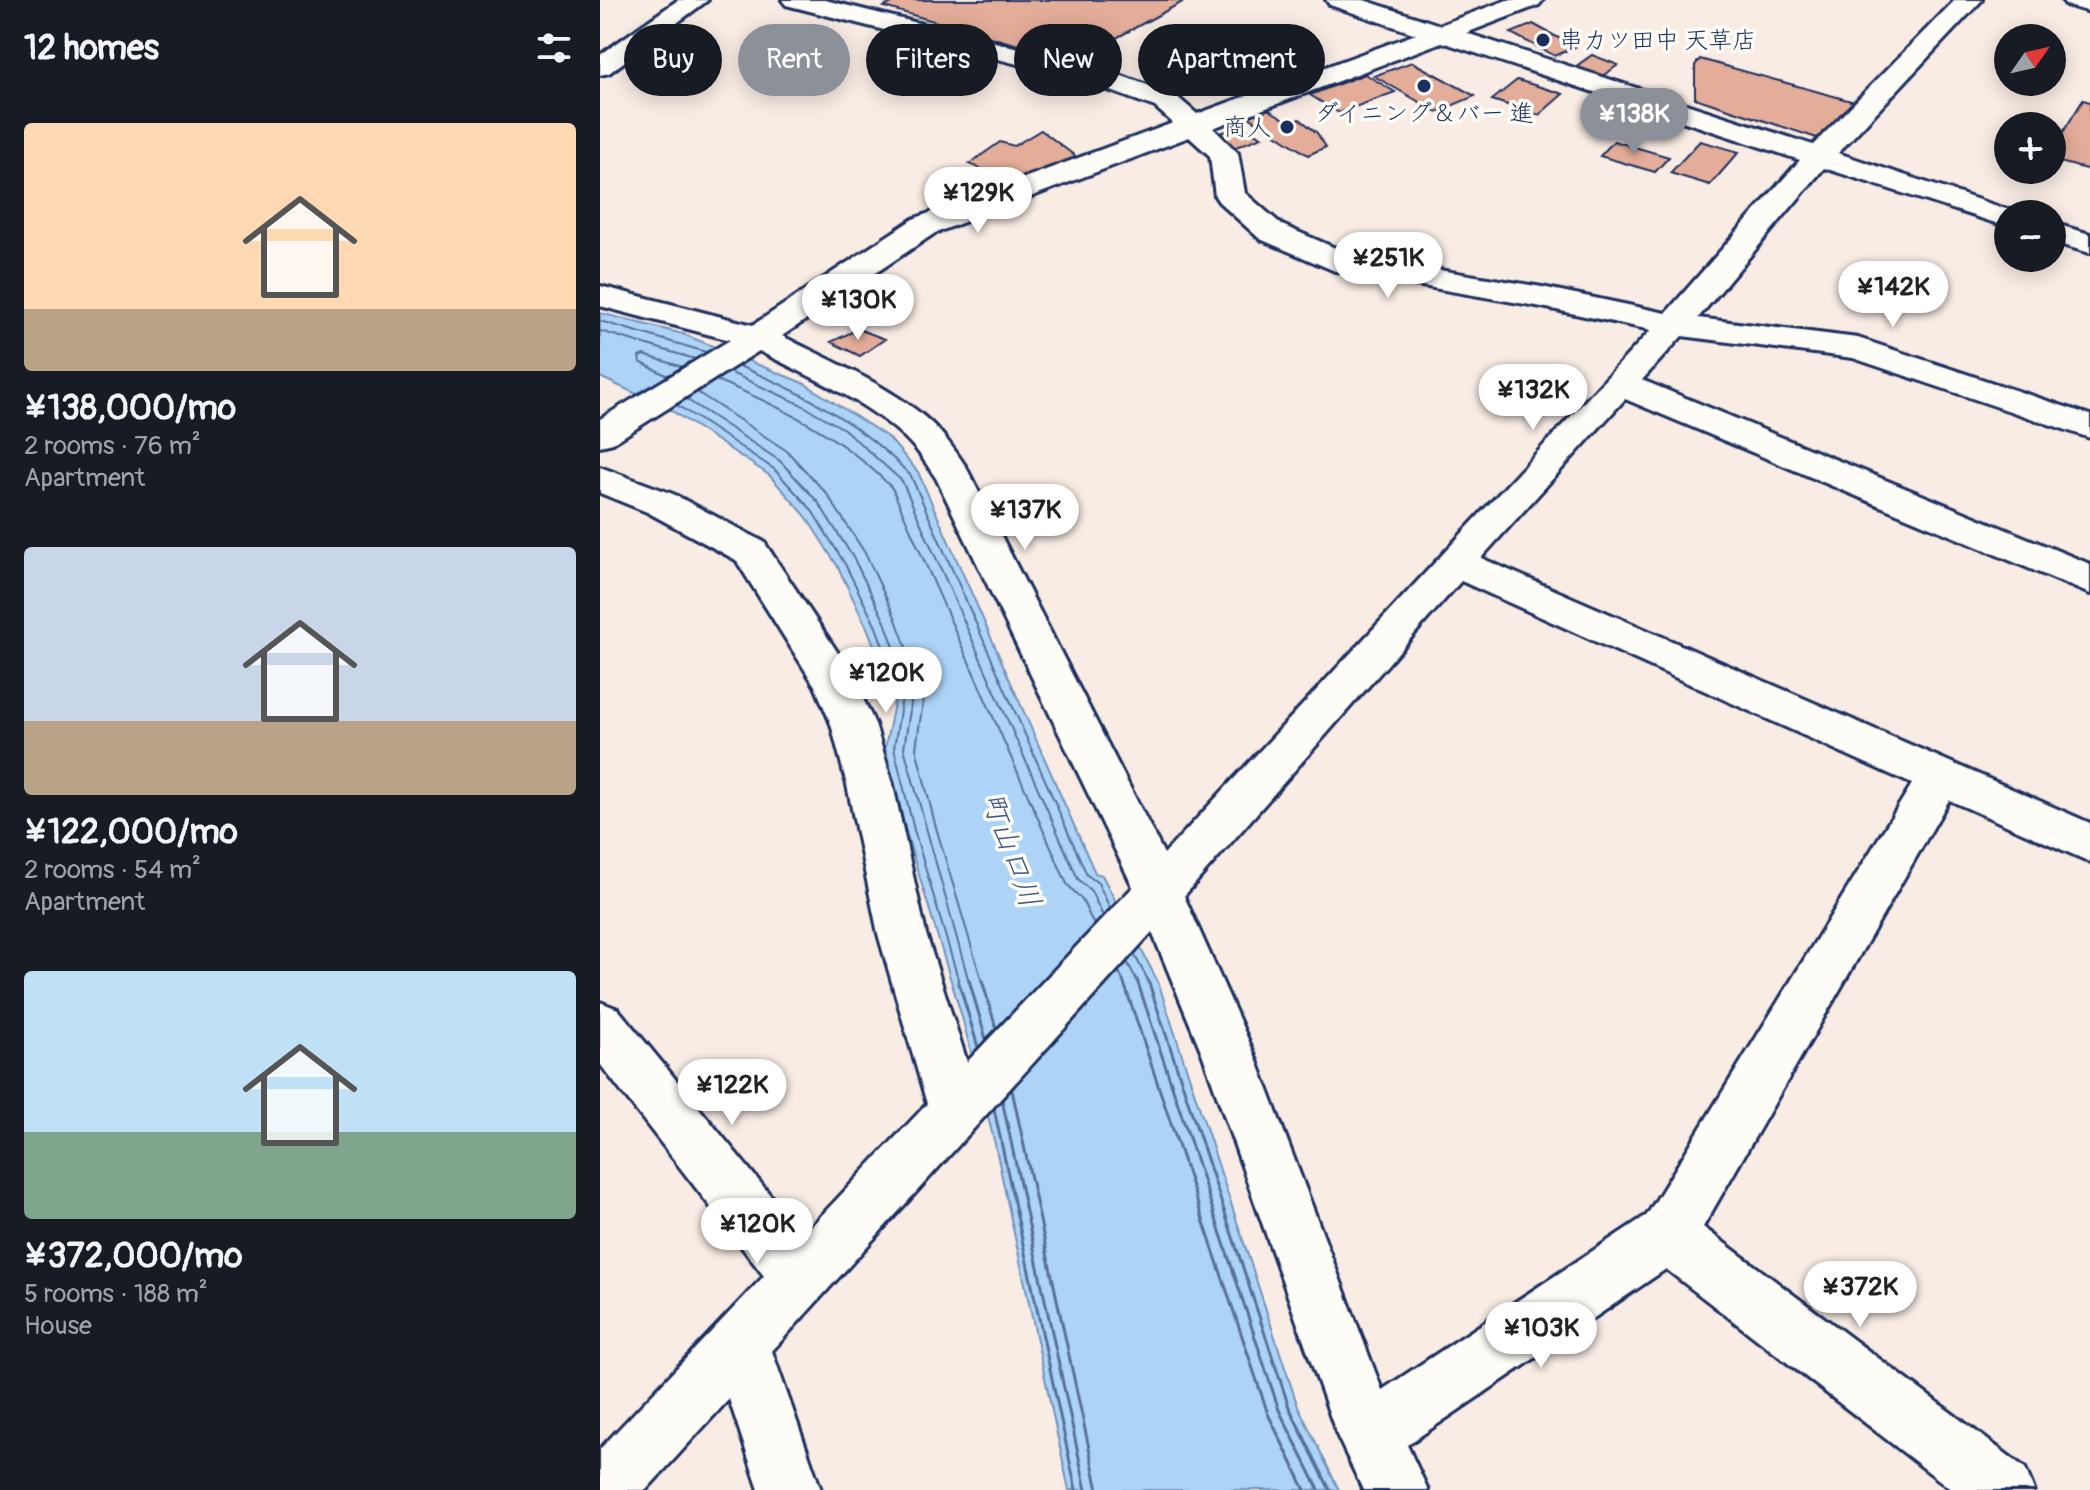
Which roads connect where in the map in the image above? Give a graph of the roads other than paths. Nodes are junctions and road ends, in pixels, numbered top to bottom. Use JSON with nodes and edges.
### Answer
{"nodes":[{"id":1,"x":695,"y":0,"type":"edge"},
{"id":2,"x":795,"y":0,"type":"edge"},
{"id":3,"x":1339,"y":0,"type":"edge"},
{"id":4,"x":1530,"y":0,"type":"edge"},
{"id":5,"x":1969,"y":0,"type":"edge"},
{"id":6,"x":2075,"y":0,"type":"edge"},
{"id":7,"x":2090,"y":4,"type":"edge"},
{"id":8,"x":1441,"y":33,"type":"junction"},
{"id":9,"x":600,"y":67,"type":"edge"},
{"id":10,"x":1193,"y":124,"type":"junction"},
{"id":11,"x":1817,"y":158,"type":"junction"},
{"id":12,"x":1994,"y":214,"type":"edge"},
{"id":13,"x":2066,"y":236,"type":"edge"},
{"id":14,"x":2090,"y":244,"type":"edge"},
{"id":15,"x":600,"y":296,"type":"edge"},
{"id":16,"x":1674,"y":325,"type":"junction"},
{"id":17,"x":751,"y":341,"type":"junction"},
{"id":18,"x":1620,"y":384,"type":"junction"},
{"id":19,"x":2090,"y":427,"type":"edge"},
{"id":20,"x":600,"y":435,"type":"edge"},
{"id":21,"x":600,"y":479,"type":"edge"},
{"id":22,"x":1455,"y":562,"type":"junction"},
{"id":23,"x":2090,"y":580,"type":"edge"},
{"id":24,"x":1940,"y":777,"type":"junction"},
{"id":25,"x":2090,"y":843,"type":"edge"},
{"id":26,"x":1152,"y":900,"type":"junction"},
{"id":27,"x":600,"y":1025,"type":"edge"},
{"id":28,"x":963,"y":1103,"type":"junction"},
{"id":29,"x":1667,"y":1235,"type":"junction"},
{"id":30,"x":802,"y":1279,"type":"junction"},
{"id":31,"x":740,"y":1343,"type":"junction"},
{"id":32,"x":1368,"y":1435,"type":"junction"},
{"id":33,"x":604,"y":1490,"type":"edge"},
{"id":34,"x":790,"y":1490,"type":"edge"},
{"id":35,"x":1397,"y":1490,"type":"edge"},
{"id":36,"x":2003,"y":1490,"type":"edge"}],
"edges":[{"from":1,"to":9,"type":"street"},
{"from":2,"to":10,"type":"street"},
{"from":3,"to":8,"type":"street"},
{"from":4,"to":8,"type":"street"},
{"from":5,"to":11,"type":"street"},
{"from":6,"to":7,"type":"street"},
{"from":8,"to":10,"type":"street"},
{"from":8,"to":11,"type":"street"},
{"from":10,"to":16,"type":"street"},
{"from":10,"to":17,"type":"street"},
{"from":11,"to":12,"type":"street"},
{"from":11,"to":16,"type":"street"},
{"from":13,"to":14,"type":"street"},
{"from":15,"to":17,"type":"street"},
{"from":16,"to":18,"type":"street"},
{"from":16,"to":19,"type":"street"},
{"from":17,"to":20,"type":"street"},
{"from":17,"to":26,"type":"street"},
{"from":18,"to":22,"type":"street"},
{"from":18,"to":23,"type":"street"},
{"from":21,"to":28,"type":"street"},
{"from":22,"to":24,"type":"street"},
{"from":22,"to":26,"type":"street"},
{"from":24,"to":25,"type":"street"},
{"from":24,"to":29,"type":"street"},
{"from":26,"to":28,"type":"street"},
{"from":26,"to":32,"type":"street"},
{"from":27,"to":30,"type":"street"},
{"from":28,"to":30,"type":"street"},
{"from":29,"to":32,"type":"street"},
{"from":29,"to":36,"type":"street"},
{"from":30,"to":31,"type":"street"},
{"from":31,"to":33,"type":"street"},
{"from":31,"to":34,"type":"street"},
{"from":32,"to":35,"type":"street"}]}
